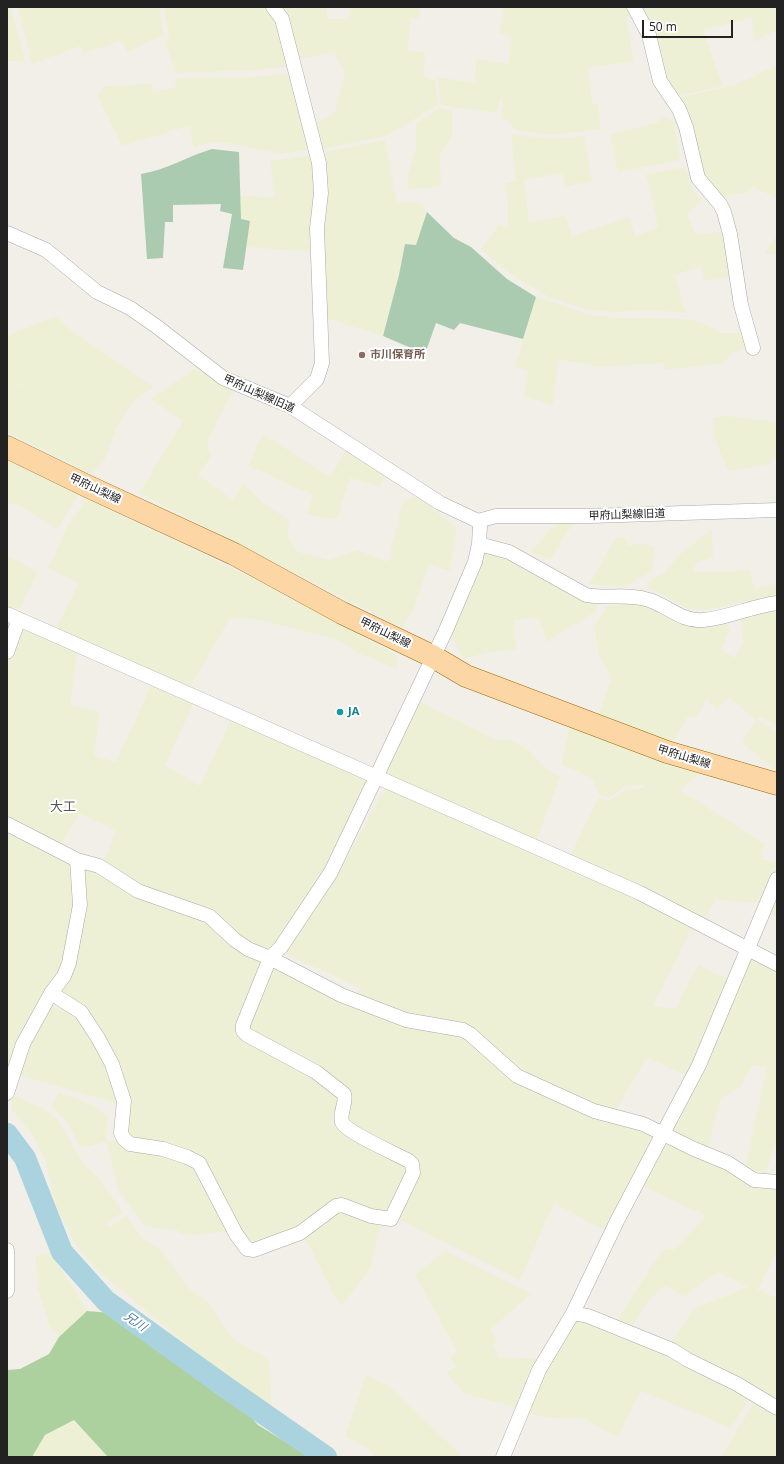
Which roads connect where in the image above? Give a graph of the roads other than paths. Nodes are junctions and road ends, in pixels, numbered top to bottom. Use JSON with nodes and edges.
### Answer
{"nodes":[{"id":1,"x":273,"y":7,"type":"edge"},
{"id":2,"x":634,"y":7,"type":"edge"},
{"id":3,"x":7,"y":233,"type":"edge"},
{"id":4,"x":753,"y":348,"type":"dead end"},
{"id":5,"x":290,"y":406,"type":"junction"},
{"id":6,"x":7,"y":447,"type":"edge"},
{"id":7,"x":777,"y":510,"type":"edge"},
{"id":8,"x":478,"y":521,"type":"junction"},
{"id":9,"x":479,"y":544,"type":"junction"},
{"id":10,"x":777,"y":603,"type":"edge"},
{"id":11,"x":13,"y":616,"type":"edge"},
{"id":12,"x":7,"y":652,"type":"edge"},
{"id":13,"x":432,"y":656,"type":"junction"},
{"id":14,"x":377,"y":777,"type":"junction"},
{"id":15,"x":777,"y":784,"type":"edge"},
{"id":16,"x":7,"y":824,"type":"edge"},
{"id":17,"x":77,"y":860,"type":"junction"},
{"id":18,"x":777,"y":879,"type":"edge"},
{"id":19,"x":747,"y":949,"type":"junction"},
{"id":20,"x":270,"y":958,"type":"junction"},
{"id":21,"x":777,"y":964,"type":"edge"},
{"id":22,"x":51,"y":993,"type":"junction"},
{"id":23,"x":7,"y":1093,"type":"edge"},
{"id":24,"x":664,"y":1133,"type":"junction"},
{"id":25,"x":777,"y":1182,"type":"edge"},
{"id":26,"x":7,"y":1250,"type":"edge"},
{"id":27,"x":7,"y":1291,"type":"edge"},
{"id":28,"x":573,"y":1313,"type":"junction"},
{"id":29,"x":777,"y":1408,"type":"edge"},
{"id":30,"x":503,"y":1457,"type":"edge"}],
"edges":[{"from":1,"to":5,"type":"street"},
{"from":2,"to":4,"type":"street"},
{"from":3,"to":5,"type":"street","name":"甲府山梨線旧道"},
{"from":5,"to":8,"type":"street","name":"甲府山梨線旧道"},
{"from":6,"to":13,"type":"main road","name":"甲府山梨線"},
{"from":7,"to":8,"type":"street","name":"甲府山梨線旧道"},
{"from":8,"to":9,"type":"street"},
{"from":9,"to":10,"type":"street"},
{"from":9,"to":13,"type":"street"},
{"from":11,"to":12,"type":"street"},
{"from":11,"to":14,"type":"street"},
{"from":13,"to":14,"type":"street"},
{"from":13,"to":15,"type":"main road","name":"甲府山梨線"},
{"from":14,"to":19,"type":"street"},
{"from":14,"to":20,"type":"street"},
{"from":16,"to":17,"type":"street"},
{"from":17,"to":20,"type":"street"},
{"from":17,"to":22,"type":"street"},
{"from":18,"to":19,"type":"street"},
{"from":19,"to":21,"type":"street"},
{"from":19,"to":24,"type":"street"},
{"from":20,"to":22,"type":"street"},
{"from":20,"to":24,"type":"street"},
{"from":22,"to":23,"type":"street"},
{"from":24,"to":25,"type":"street"},
{"from":24,"to":28,"type":"street"},
{"from":26,"to":27,"type":"street"},
{"from":28,"to":29,"type":"street"},
{"from":28,"to":30,"type":"street"}]}
